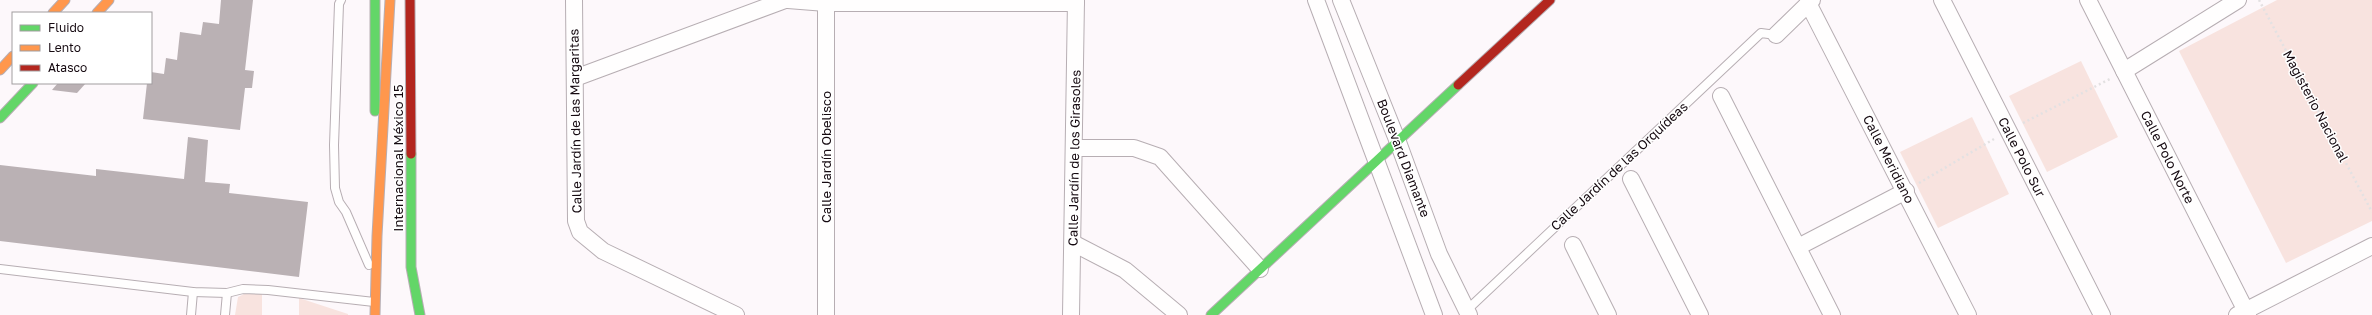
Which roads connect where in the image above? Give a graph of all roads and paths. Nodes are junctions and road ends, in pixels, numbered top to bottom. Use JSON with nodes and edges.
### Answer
{"nodes":[{"id":1,"x":65,"y":0,"type":"edge"},
{"id":2,"x":109,"y":0,"type":"edge"},
{"id":3,"x":341,"y":0,"type":"edge"},
{"id":4,"x":375,"y":0,"type":"edge"},
{"id":5,"x":390,"y":0,"type":"edge"},
{"id":6,"x":410,"y":0,"type":"edge"},
{"id":7,"x":420,"y":0,"type":"edge"},
{"id":8,"x":574,"y":0,"type":"edge"},
{"id":9,"x":787,"y":0,"type":"edge"},
{"id":10,"x":1316,"y":0,"type":"edge"},
{"id":11,"x":1341,"y":0,"type":"edge"},
{"id":12,"x":1550,"y":0,"type":"edge"},
{"id":13,"x":1942,"y":0,"type":"edge"},
{"id":14,"x":2088,"y":0,"type":"edge"},
{"id":15,"x":2238,"y":0,"type":"edge"},
{"id":16,"x":2259,"y":0,"type":"edge"},
{"id":17,"x":1076,"y":1,"type":"edge"},
{"id":18,"x":826,"y":2,"type":"edge"},
{"id":19,"x":1810,"y":2,"type":"edge"},
{"id":20,"x":54,"y":12,"type":"edge"},
{"id":21,"x":98,"y":12,"type":"edge"},
{"id":22,"x":1776,"y":35,"type":"joint"},
{"id":23,"x":12,"y":57,"type":"edge"},
{"id":24,"x":0,"y":70,"type":"edge"},
{"id":25,"x":2124,"y":71,"type":"junction"},
{"id":26,"x":574,"y":78,"type":"junction"},
{"id":27,"x":32,"y":84,"type":"edge"},
{"id":28,"x":1721,"y":96,"type":"dead end"},
{"id":29,"x":0,"y":118,"type":"edge"},
{"id":30,"x":1398,"y":142,"type":"junction"},
{"id":31,"x":1074,"y":148,"type":"junction"},
{"id":32,"x":1377,"y":160,"type":"junction"},
{"id":33,"x":1631,"y":179,"type":"dead end"},
{"id":34,"x":1906,"y":191,"type":"junction"},
{"id":35,"x":2372,"y":212,"type":"edge"},
{"id":36,"x":1073,"y":243,"type":"junction"},
{"id":37,"x":1573,"y":245,"type":"dead end"},
{"id":38,"x":2372,"y":246,"type":"edge"},
{"id":39,"x":1798,"y":247,"type":"junction"},
{"id":40,"x":411,"y":255,"type":"junction"},
{"id":41,"x":0,"y":269,"type":"edge"},
{"id":42,"x":1260,"y":269,"type":"junction"},
{"id":43,"x":375,"y":278,"type":"junction"},
{"id":44,"x":193,"y":292,"type":"junction"},
{"id":45,"x":227,"y":293,"type":"junction"},
{"id":46,"x":375,"y":302,"type":"junction"},
{"id":47,"x":1468,"y":312,"type":"edge"},
{"id":48,"x":2243,"y":314,"type":"edge"},
{"id":49,"x":191,"y":315,"type":"edge"},
{"id":50,"x":224,"y":315,"type":"edge"},
{"id":51,"x":375,"y":315,"type":"edge"},
{"id":52,"x":420,"y":315,"type":"edge"},
{"id":53,"x":736,"y":315,"type":"edge"},
{"id":54,"x":826,"y":315,"type":"edge"},
{"id":55,"x":1072,"y":315,"type":"edge"},
{"id":56,"x":1179,"y":315,"type":"edge"},
{"id":57,"x":1211,"y":315,"type":"edge"},
{"id":58,"x":1434,"y":315,"type":"edge"},
{"id":59,"x":1608,"y":315,"type":"edge"},
{"id":60,"x":1700,"y":315,"type":"edge"},
{"id":61,"x":1832,"y":315,"type":"edge"},
{"id":62,"x":1968,"y":315,"type":"edge"},
{"id":63,"x":2102,"y":315,"type":"edge"}],
"edges":[{"from":1,"to":20,"type":"street"},
{"from":2,"to":21,"type":"street"},
{"from":3,"to":43,"type":"lane"},
{"from":4,"to":43,"type":"street"},
{"from":5,"to":43,"type":"street","name":"Internacional México 15"},
{"from":6,"to":40,"type":"street","name":"Internacional México 15"},
{"from":7,"to":40,"type":"street"},
{"from":8,"to":26,"type":"street","name":"Calle Jardín de las Margaritas"},
{"from":9,"to":18,"type":"street"},
{"from":9,"to":26,"type":"street"},
{"from":10,"to":32,"type":"street","name":"Boulevard Diamante"},
{"from":11,"to":30,"type":"street","name":"Boulevard Diamante"},
{"from":12,"to":30,"type":"street"},
{"from":13,"to":63,"type":"street","name":"Calle Polo Sur"},
{"from":14,"to":25,"type":"street","name":"Calle Polo Norte"},
{"from":15,"to":25,"type":"street"},
{"from":16,"to":35,"type":"path","name":"Magisterio Nacional"},
{"from":17,"to":18,"type":"street"},
{"from":17,"to":31,"type":"street","name":"Calle Jardín de los Girasoles"},
{"from":18,"to":54,"type":"street","name":"Calle Jardín Obelisco"},
{"from":19,"to":22,"type":"street"},
{"from":19,"to":34,"type":"street","name":"Calle Meridiano"},
{"from":22,"to":47,"type":"lane","name":"Calle Jardín de las Orquídeas"},
{"from":23,"to":24,"type":"street"},
{"from":25,"to":48,"type":"street","name":"Calle Polo Norte"},
{"from":26,"to":53,"type":"street","name":"Calle Jardín de las Margaritas"},
{"from":27,"to":29,"type":"street"},
{"from":28,"to":39,"type":"street"},
{"from":30,"to":32,"type":"street"},
{"from":30,"to":47,"type":"street","name":"Boulevard Diamante"},
{"from":31,"to":36,"type":"street","name":"Calle Jardín de los Girasoles"},
{"from":31,"to":42,"type":"street"},
{"from":32,"to":42,"type":"street"},
{"from":32,"to":58,"type":"street","name":"Boulevard Diamante"},
{"from":33,"to":60,"type":"street"},
{"from":34,"to":39,"type":"street"},
{"from":34,"to":62,"type":"street","name":"Calle Meridiano"},
{"from":36,"to":55,"type":"street","name":"Calle Jardín de los Girasoles"},
{"from":36,"to":56,"type":"street"},
{"from":37,"to":59,"type":"street"},
{"from":38,"to":48,"type":"street"},
{"from":39,"to":61,"type":"street"},
{"from":40,"to":52,"type":"street","name":"Internacional México 15"},
{"from":41,"to":44,"type":"lane"},
{"from":42,"to":57,"type":"street"},
{"from":43,"to":46,"type":"street","name":"Internacional México 15"},
{"from":44,"to":45,"type":"lane"},
{"from":44,"to":49,"type":"lane"},
{"from":45,"to":46,"type":"lane"},
{"from":45,"to":50,"type":"lane"},
{"from":46,"to":51,"type":"street","name":"Internacional México 15"}]}
